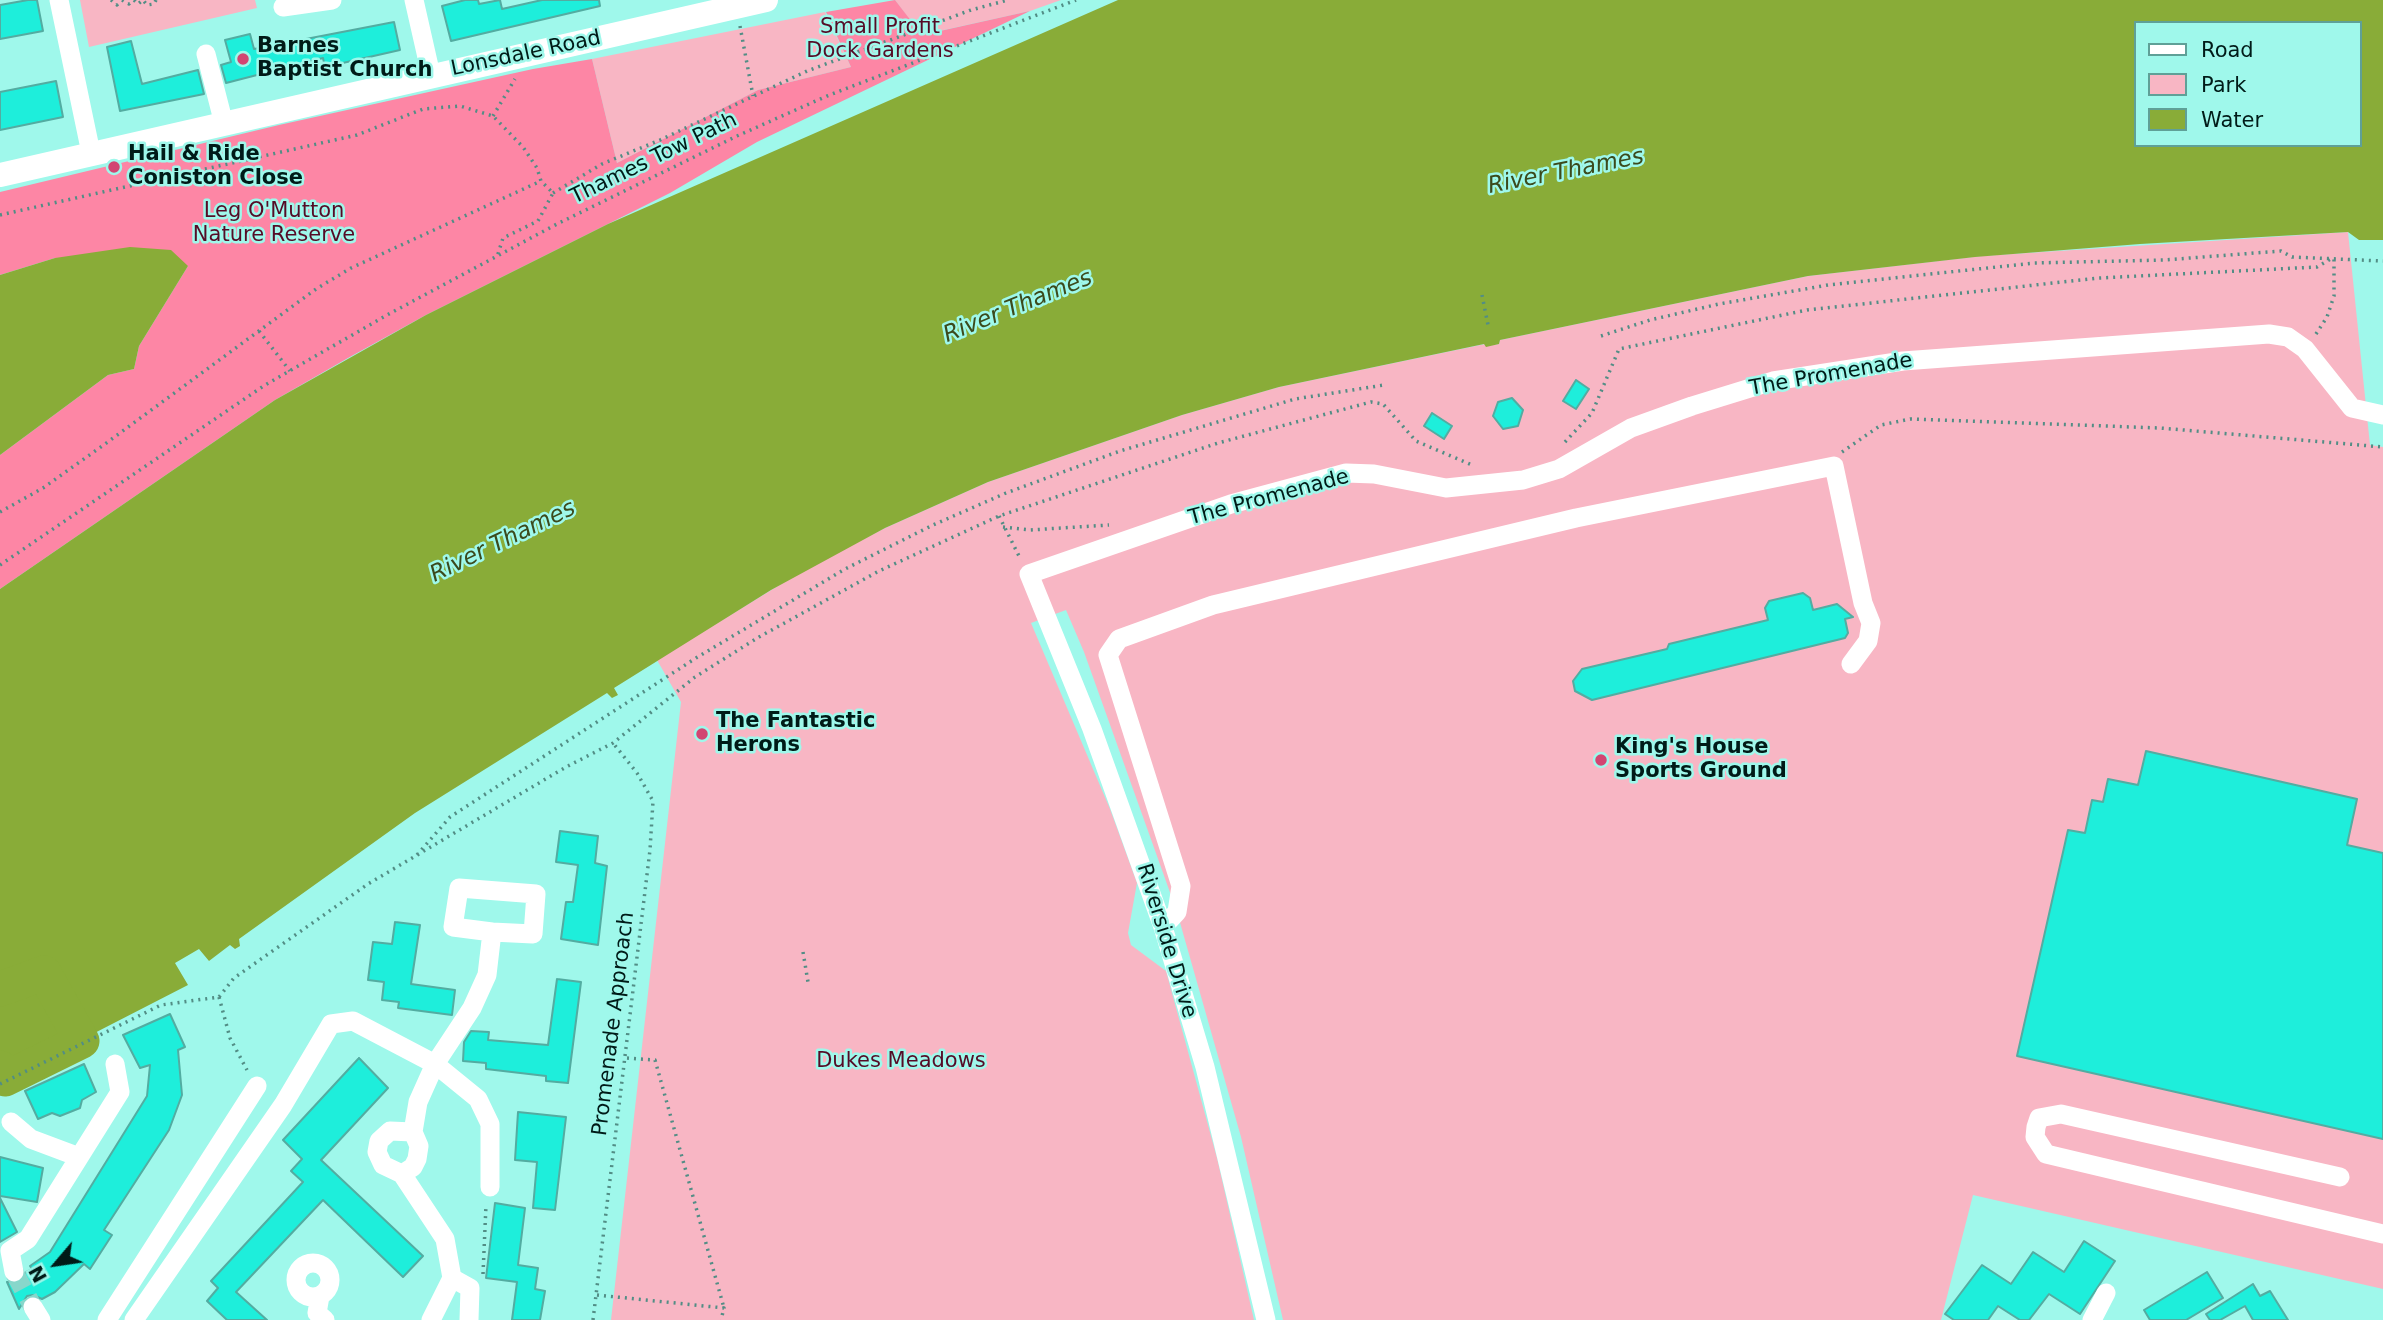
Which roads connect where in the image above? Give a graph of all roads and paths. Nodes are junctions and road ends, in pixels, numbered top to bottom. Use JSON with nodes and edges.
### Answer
{"nodes":[{"id":1,"x":59,"y":0,"type":"edge"},
{"id":2,"x":111,"y":0,"type":"edge"},
{"id":3,"x":121,"y":0,"type":"edge"},
{"id":4,"x":133,"y":0,"type":"edge"},
{"id":5,"x":143,"y":0,"type":"edge"},
{"id":6,"x":156,"y":0,"type":"edge"},
{"id":7,"x":332,"y":0,"type":"edge"},
{"id":8,"x":414,"y":0,"type":"edge"},
{"id":9,"x":766,"y":0,"type":"edge"},
{"id":10,"x":1008,"y":0,"type":"edge"},
{"id":11,"x":1076,"y":0,"type":"edge"},
{"id":12,"x":999,"y":1,"type":"edge"},
{"id":13,"x":283,"y":7,"type":"dead end"},
{"id":14,"x":736,"y":7,"type":"junction"},
{"id":15,"x":206,"y":54,"type":"dead end"},
{"id":16,"x":431,"y":75,"type":"junction"},
{"id":17,"x":753,"y":96,"type":"junction"},
{"id":18,"x":503,"y":101,"type":"dead end"},
{"id":19,"x":493,"y":116,"type":"junction"},
{"id":20,"x":224,"y":124,"type":"junction"},
{"id":21,"x":91,"y":153,"type":"junction"},
{"id":22,"x":0,"y":175,"type":"edge"},
{"id":23,"x":541,"y":181,"type":"junction"},
{"id":24,"x":553,"y":193,"type":"junction"},
{"id":25,"x":0,"y":215,"type":"edge"},
{"id":26,"x":2334,"y":257,"type":"junction"},
{"id":27,"x":496,"y":259,"type":"junction"},
{"id":28,"x":2383,"y":261,"type":"edge"},
{"id":29,"x":1482,"y":295,"type":"dead end"},
{"id":30,"x":1488,"y":325,"type":"dead end"},
{"id":31,"x":259,"y":330,"type":"junction"},
{"id":32,"x":1601,"y":336,"type":"dead end"},
{"id":33,"x":2305,"y":349,"type":"junction"},
{"id":34,"x":290,"y":371,"type":"junction"},
{"id":35,"x":1384,"y":385,"type":"dead end"},
{"id":36,"x":2383,"y":415,"type":"edge"},
{"id":37,"x":1556,"y":447,"type":"dead end"},
{"id":38,"x":2383,"y":447,"type":"edge"},
{"id":39,"x":1479,"y":466,"type":"dead end"},
{"id":40,"x":1834,"y":466,"type":"junction"},
{"id":41,"x":0,"y":512,"type":"edge"},
{"id":42,"x":999,"y":516,"type":"junction"},
{"id":43,"x":1122,"y":524,"type":"dead end"},
{"id":44,"x":1003,"y":527,"type":"junction"},
{"id":45,"x":0,"y":565,"type":"edge"},
{"id":46,"x":1029,"y":574,"type":"junction"},
{"id":47,"x":1851,"y":664,"type":"dead end"},
{"id":48,"x":613,"y":743,"type":"junction"},
{"id":49,"x":413,"y":859,"type":"junction"},
{"id":50,"x":1164,"y":928,"type":"junction"},
{"id":51,"x":492,"y":932,"type":"dead end"},
{"id":52,"x":803,"y":952,"type":"dead end"},
{"id":53,"x":808,"y":982,"type":"dead end"},
{"id":54,"x":219,"y":997,"type":"junction"},
{"id":55,"x":626,"y":1058,"type":"junction"},
{"id":56,"x":115,"y":1064,"type":"dead end"},
{"id":57,"x":435,"y":1064,"type":"junction"},
{"id":58,"x":0,"y":1084,"type":"edge"},
{"id":59,"x":257,"y":1086,"type":"joint"},
{"id":60,"x":11,"y":1122,"type":"dead end"},
{"id":61,"x":412,"y":1132,"type":"junction"},
{"id":62,"x":79,"y":1157,"type":"junction"},
{"id":63,"x":402,"y":1174,"type":"junction"},
{"id":64,"x":2340,"y":1177,"type":"dead end"},
{"id":65,"x":490,"y":1187,"type":"joint"},
{"id":66,"x":2383,"y":1234,"type":"edge"},
{"id":67,"x":14,"y":1272,"type":"tunnel mouth"},
{"id":68,"x":452,"y":1278,"type":"junction"},
{"id":69,"x":470,"y":1288,"type":"junction"},
{"id":70,"x":2106,"y":1293,"type":"dead end"},
{"id":71,"x":597,"y":1295,"type":"junction"},
{"id":72,"x":320,"y":1296,"type":"dead end"},
{"id":73,"x":724,"y":1308,"type":"junction"},
{"id":74,"x":107,"y":1320,"type":"edge"},
{"id":75,"x":134,"y":1320,"type":"edge"},
{"id":76,"x":325,"y":1320,"type":"edge"},
{"id":77,"x":430,"y":1320,"type":"edge"},
{"id":78,"x":468,"y":1320,"type":"edge"},
{"id":79,"x":593,"y":1320,"type":"edge"},
{"id":80,"x":721,"y":1320,"type":"edge"},
{"id":81,"x":1266,"y":1320,"type":"edge"},
{"id":82,"x":2092,"y":1320,"type":"edge"}],
"edges":[{"from":1,"to":21,"type":"street"},
{"from":2,"to":3,"type":"path"},
{"from":3,"to":4,"type":"path"},
{"from":4,"to":5,"type":"path"},
{"from":5,"to":6,"type":"path"},
{"from":7,"to":13,"type":"street"},
{"from":8,"to":16,"type":"street"},
{"from":9,"to":14,"type":"main road","name":"Lonsdale Road"},
{"from":10,"to":12,"type":"path"},
{"from":11,"to":27,"type":"path","name":"Thames Tow Path"},
{"from":12,"to":17,"type":"path"},
{"from":14,"to":16,"type":"main road","name":"Lonsdale Road"},
{"from":14,"to":17,"type":"path"},
{"from":15,"to":20,"type":"street"},
{"from":16,"to":20,"type":"main road","name":"Lonsdale Road"},
{"from":17,"to":24,"type":"path"},
{"from":18,"to":19,"type":"path"},
{"from":19,"to":23,"type":"path"},
{"from":19,"to":25,"type":"path"},
{"from":20,"to":21,"type":"main road","name":"Lonsdale Road"},
{"from":21,"to":22,"type":"main road","name":"Lonsdale Road"},
{"from":23,"to":24,"type":"path"},
{"from":23,"to":31,"type":"path"},
{"from":24,"to":27,"type":"path"},
{"from":26,"to":28,"type":"path"},
{"from":26,"to":32,"type":"path"},
{"from":26,"to":33,"type":"path"},
{"from":26,"to":37,"type":"path"},
{"from":27,"to":34,"type":"path","name":"Thames Tow Path"},
{"from":29,"to":30,"type":"path"},
{"from":31,"to":34,"type":"path"},
{"from":31,"to":41,"type":"path"},
{"from":33,"to":36,"type":"street","name":"The Promenade"},
{"from":33,"to":46,"type":"street","name":"The Promenade"},
{"from":34,"to":45,"type":"path","name":"Thames Tow Path"},
{"from":35,"to":49,"type":"path"},
{"from":38,"to":40,"type":"path"},
{"from":39,"to":42,"type":"path"},
{"from":40,"to":47,"type":"street"},
{"from":40,"to":50,"type":"street"},
{"from":42,"to":44,"type":"path"},
{"from":42,"to":48,"type":"path"},
{"from":43,"to":44,"type":"path"},
{"from":44,"to":46,"type":"path"},
{"from":46,"to":50,"type":"street","name":"Riverside Drive"},
{"from":48,"to":49,"type":"path"},
{"from":48,"to":55,"type":"path","name":"Promenade Approach"},
{"from":49,"to":54,"type":"path"},
{"from":50,"to":81,"type":"street","name":"Riverside Drive"},
{"from":51,"to":57,"type":"street"},
{"from":52,"to":53,"type":"path"},
{"from":54,"to":58,"type":"path"},
{"from":54,"to":59,"type":"path"},
{"from":55,"to":71,"type":"path","name":"Promenade Approach"},
{"from":55,"to":73,"type":"path"},
{"from":56,"to":62,"type":"street"},
{"from":57,"to":61,"type":"street"},
{"from":57,"to":65,"type":"street"},
{"from":57,"to":75,"type":"street"},
{"from":59,"to":74,"type":"street"},
{"from":60,"to":62,"type":"street"},
{"from":61,"to":63,"type":"street"},
{"from":61,"to":63,"type":"street"},
{"from":62,"to":67,"type":"street"},
{"from":63,"to":68,"type":"street"},
{"from":64,"to":66,"type":"street"},
{"from":65,"to":69,"type":"path"},
{"from":68,"to":69,"type":"street"},
{"from":68,"to":77,"type":"street"},
{"from":69,"to":78,"type":"street"},
{"from":70,"to":82,"type":"street"},
{"from":71,"to":73,"type":"path"},
{"from":71,"to":79,"type":"path","name":"Promenade Approach"},
{"from":72,"to":76,"type":"street"},
{"from":73,"to":80,"type":"path"}]}
